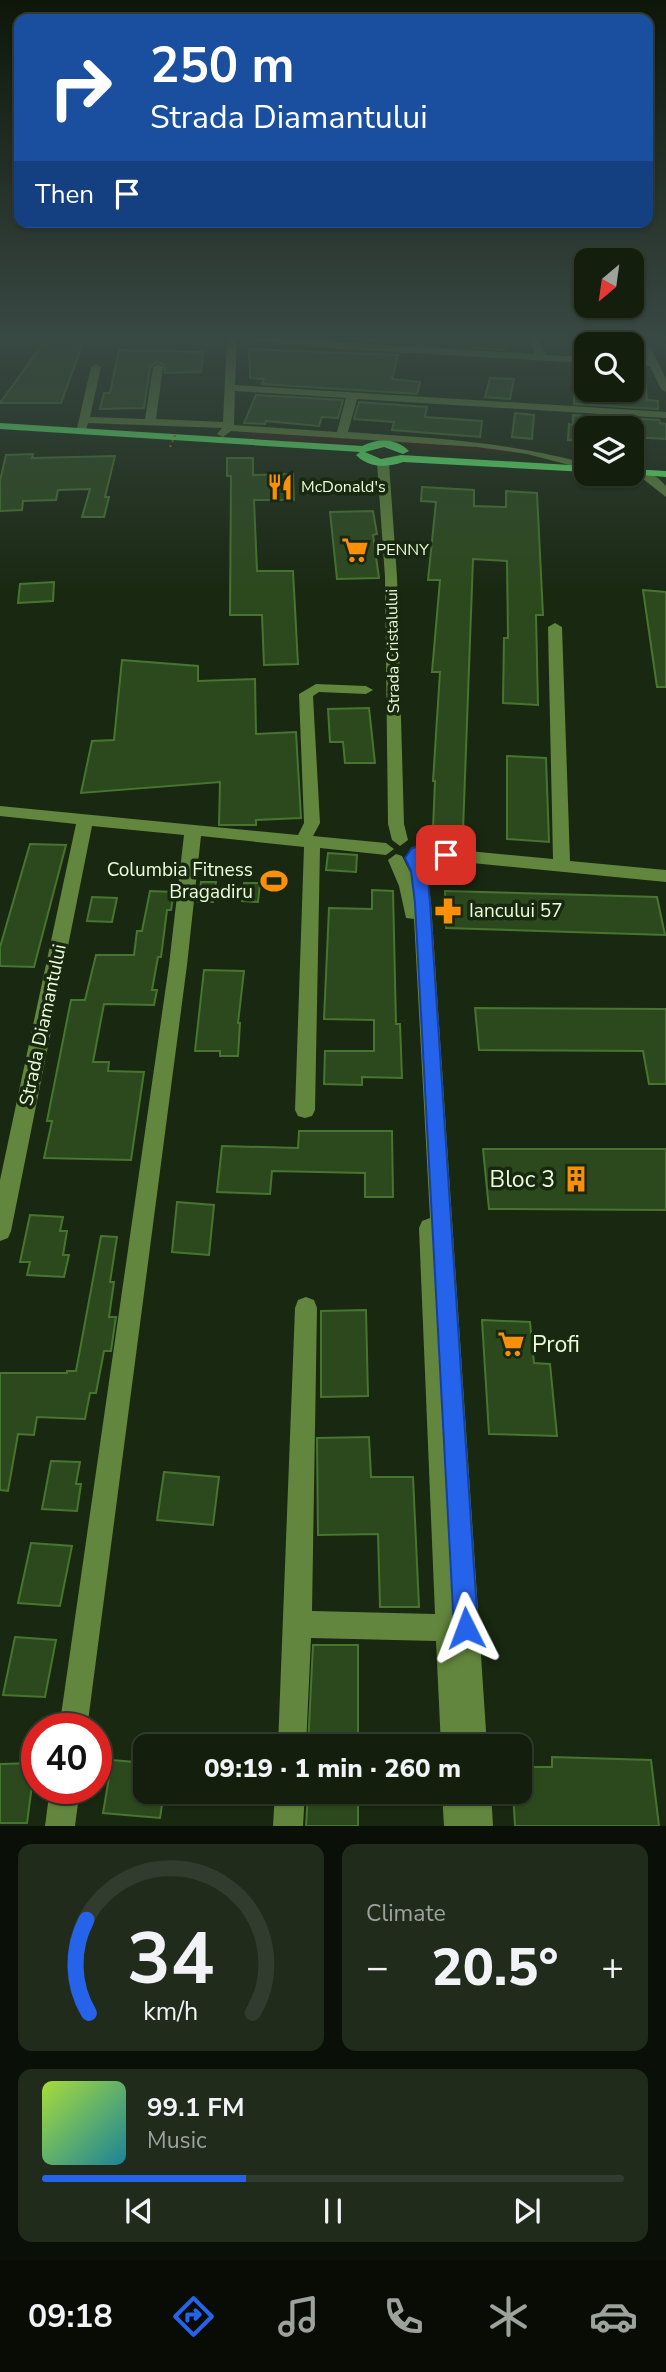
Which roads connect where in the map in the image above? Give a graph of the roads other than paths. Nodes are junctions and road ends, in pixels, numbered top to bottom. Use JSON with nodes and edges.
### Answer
{"nodes":[{"id":1,"x":145,"y":423,"type":"edge"},
{"id":2,"x":154,"y":423,"type":"edge"},
{"id":3,"x":228,"y":423,"type":"edge"},
{"id":4,"x":345,"y":423,"type":"edge"},
{"id":5,"x":0,"y":426,"type":"edge"},
{"id":6,"x":83,"y":426,"type":"junction"},
{"id":7,"x":228,"y":427,"type":"junction"},
{"id":8,"x":0,"y":433,"type":"edge"},
{"id":9,"x":342,"y":435,"type":"junction"},
{"id":10,"x":206,"y":440,"type":"junction"},
{"id":11,"x":279,"y":444,"type":"junction"},
{"id":12,"x":363,"y":452,"type":"junction"},
{"id":13,"x":402,"y":455,"type":"junction"},
{"id":14,"x":383,"y":463,"type":"junction"},
{"id":15,"x":574,"y":464,"type":"edge"},
{"id":16,"x":574,"y":465,"type":"edge"},
{"id":17,"x":644,"y":471,"type":"edge"},
{"id":18,"x":666,"y":472,"type":"edge"},
{"id":19,"x":644,"y":476,"type":"edge"},
{"id":20,"x":665,"y":488,"type":"edge"},
{"id":21,"x":555,"y":627,"type":"dead end"},
{"id":22,"x":366,"y":690,"type":"dead end"},
{"id":23,"x":0,"y":811,"type":"edge"},
{"id":24,"x":85,"y":819,"type":"junction"},
{"id":25,"x":193,"y":830,"type":"junction"},
{"id":26,"x":308,"y":840,"type":"junction"},
{"id":27,"x":402,"y":852,"type":"junction"},
{"id":28,"x":562,"y":865,"type":"junction"},
{"id":29,"x":666,"y":876,"type":"edge"},
{"id":30,"x":305,"y":1110,"type":"dead end"},
{"id":31,"x":0,"y":1231,"type":"edge"},
{"id":32,"x":306,"y":1308,"type":"dead end"},
{"id":33,"x":298,"y":1625,"type":"junction"},
{"id":34,"x":458,"y":1628,"type":"junction"},
{"id":35,"x":75,"y":1713,"type":"edge"},
{"id":36,"x":293,"y":1734,"type":"edge"},
{"id":37,"x":455,"y":1734,"type":"edge"},
{"id":38,"x":471,"y":1734,"type":"edge"},
{"id":39,"x":63,"y":1804,"type":"edge"},
{"id":40,"x":289,"y":1804,"type":"edge"},
{"id":41,"x":458,"y":1804,"type":"edge"},
{"id":42,"x":477,"y":1804,"type":"edge"},
{"id":43,"x":60,"y":1826,"type":"edge"},
{"id":44,"x":288,"y":1826,"type":"edge"},
{"id":45,"x":459,"y":1826,"type":"edge"},
{"id":46,"x":478,"y":1826,"type":"edge"}],
"edges":[{"from":1,"to":6,"type":"street"},
{"from":2,"to":7,"type":"street"},
{"from":3,"to":7,"type":"street"},
{"from":4,"to":9,"type":"street"},
{"from":5,"to":6,"type":"main road"},
{"from":6,"to":10,"type":"main road"},
{"from":7,"to":9,"type":"street"},
{"from":7,"to":10,"type":"street"},
{"from":8,"to":12,"type":"main road"},
{"from":9,"to":11,"type":"main road"},
{"from":9,"to":15,"type":"street"},
{"from":10,"to":11,"type":"main road"},
{"from":11,"to":12,"type":"main road"},
{"from":12,"to":13,"type":"main road"},
{"from":12,"to":14,"type":"main road"},
{"from":13,"to":14,"type":"main road"},
{"from":13,"to":16,"type":"main road"},
{"from":14,"to":27,"type":"street","name":"Strada Cristalului"},
{"from":17,"to":18,"type":"main road"},
{"from":19,"to":20,"type":"street"},
{"from":21,"to":28,"type":"street"},
{"from":22,"to":26,"type":"street"},
{"from":23,"to":24,"type":"street"},
{"from":24,"to":25,"type":"street"},
{"from":24,"to":31,"type":"street","name":"Strada Diamantului"},
{"from":25,"to":26,"type":"street"},
{"from":25,"to":35,"type":"street"},
{"from":26,"to":27,"type":"street"},
{"from":26,"to":30,"type":"street"},
{"from":27,"to":28,"type":"street"},
{"from":27,"to":34,"type":"street","name":"Strada Cristalului"},
{"from":28,"to":29,"type":"street"},
{"from":32,"to":33,"type":"street"},
{"from":33,"to":34,"type":"street"},
{"from":33,"to":36,"type":"street"},
{"from":34,"to":37,"type":"street","name":"Strada Cristalului"},
{"from":34,"to":38,"type":"street","name":"Strada Cristalului"},
{"from":39,"to":43,"type":"street"},
{"from":40,"to":44,"type":"street"},
{"from":41,"to":45,"type":"street"},
{"from":42,"to":46,"type":"street"}]}
